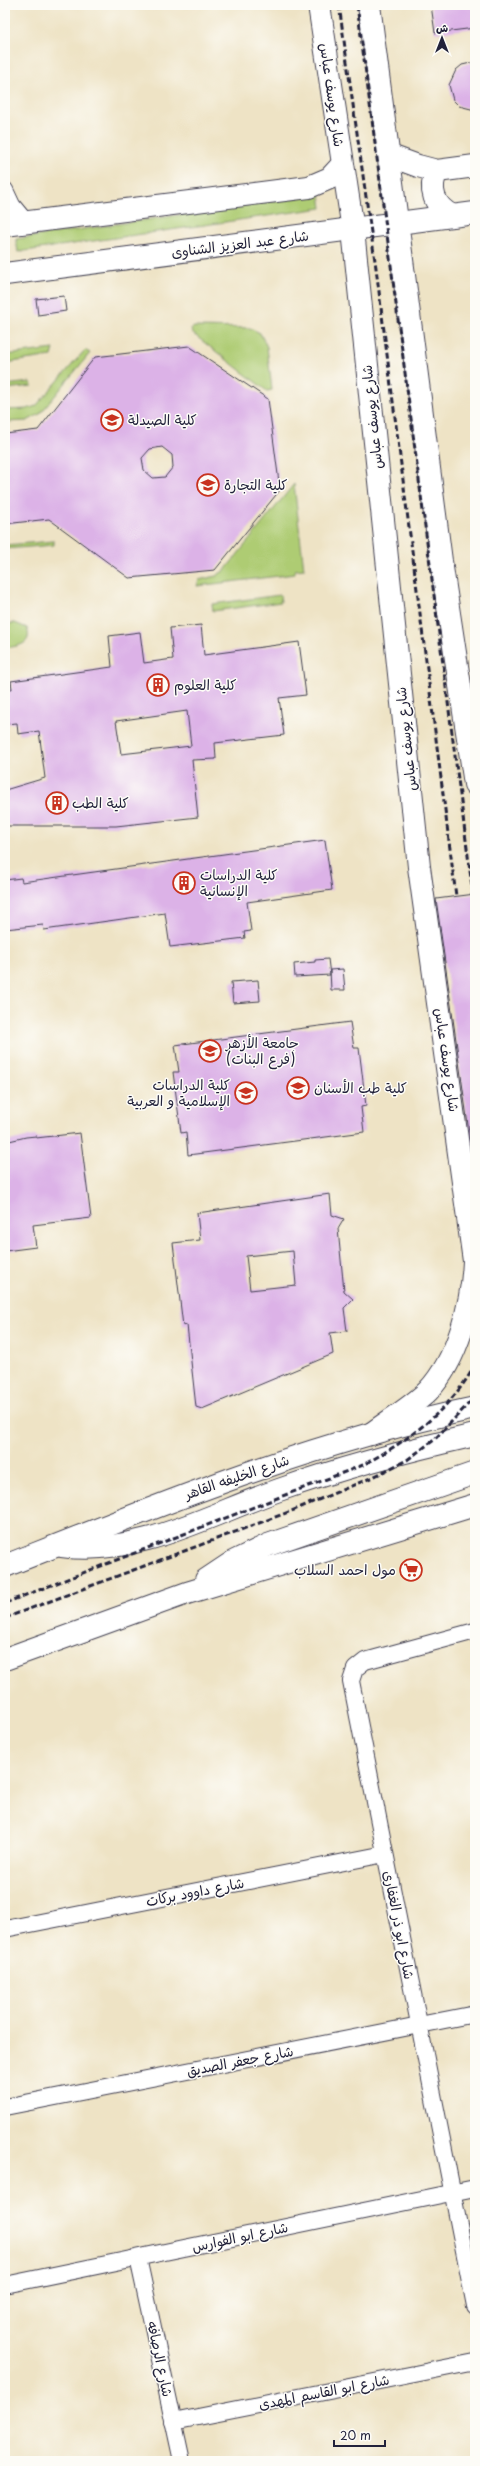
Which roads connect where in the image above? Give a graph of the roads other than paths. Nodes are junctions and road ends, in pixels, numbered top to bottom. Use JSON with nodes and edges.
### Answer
{"nodes":[{"id":1,"x":319,"y":5,"type":"edge"},
{"id":2,"x":369,"y":5,"type":"edge"},
{"id":3,"x":388,"y":155,"type":"junction"},
{"id":4,"x":342,"y":165,"type":"junction"},
{"id":5,"x":475,"y":166,"type":"edge"},
{"id":6,"x":437,"y":171,"type":"junction"},
{"id":7,"x":5,"y":190,"type":"edge"},
{"id":8,"x":475,"y":213,"type":"edge"},
{"id":9,"x":453,"y":216,"type":"junction"},
{"id":10,"x":396,"y":222,"type":"junction"},
{"id":11,"x":15,"y":224,"type":"edge"},
{"id":12,"x":353,"y":230,"type":"junction"},
{"id":13,"x":6,"y":269,"type":"edge"},
{"id":14,"x":475,"y":784,"type":"edge"},
{"id":15,"x":474,"y":1292,"type":"edge"},
{"id":16,"x":475,"y":1408,"type":"edge"},
{"id":17,"x":370,"y":1434,"type":"junction"},
{"id":18,"x":475,"y":1435,"type":"edge"},
{"id":19,"x":475,"y":1473,"type":"edge"},
{"id":20,"x":475,"y":1505,"type":"edge"},
{"id":21,"x":58,"y":1545,"type":"junction"},
{"id":22,"x":5,"y":1566,"type":"edge"},
{"id":23,"x":187,"y":1593,"type":"junction"},
{"id":24,"x":475,"y":1630,"type":"edge"},
{"id":25,"x":5,"y":1659,"type":"edge"},
{"id":26,"x":385,"y":1854,"type":"junction"},
{"id":27,"x":5,"y":1929,"type":"edge"},
{"id":28,"x":475,"y":2014,"type":"edge"},
{"id":29,"x":419,"y":2025,"type":"junction"},
{"id":30,"x":5,"y":2107,"type":"edge"},
{"id":31,"x":475,"y":2188,"type":"edge"},
{"id":32,"x":452,"y":2192,"type":"junction"},
{"id":33,"x":138,"y":2258,"type":"junction"},
{"id":34,"x":5,"y":2285,"type":"edge"},
{"id":35,"x":475,"y":2306,"type":"edge"},
{"id":36,"x":475,"y":2362,"type":"edge"},
{"id":37,"x":173,"y":2422,"type":"junction"},
{"id":38,"x":182,"y":2461,"type":"edge"}],
"edges":[{"from":1,"to":4,"type":"main road","name":"شارع يوسف عباس"},
{"from":2,"to":3,"type":"main road"},
{"from":3,"to":6,"type":"main road"},
{"from":3,"to":10,"type":"main road"},
{"from":4,"to":11,"type":"main road"},
{"from":4,"to":12,"type":"main road","name":"شارع يوسف عباس"},
{"from":5,"to":6,"type":"main road"},
{"from":6,"to":9,"type":"main road"},
{"from":7,"to":11,"type":"street"},
{"from":8,"to":9,"type":"main road","name":"شارع عبد العزيز الشناوى"},
{"from":9,"to":10,"type":"main road","name":"شارع عبد العزيز الشناوى"},
{"from":10,"to":12,"type":"main road","name":"شارع عبد العزيز الشناوى"},
{"from":10,"to":14,"type":"main road"},
{"from":12,"to":13,"type":"main road","name":"شارع عبد العزيز الشناوى"},
{"from":12,"to":15,"type":"main road","name":"شارع يوسف عباس"},
{"from":15,"to":17,"type":"main road","name":"شارع يوسف عباس"},
{"from":16,"to":17,"type":"main road","name":"شارع الخليفه القاهر"},
{"from":17,"to":21,"type":"main road","name":"شارع الخليفه القاهر"},
{"from":18,"to":21,"type":"main road"},
{"from":19,"to":23,"type":"main road"},
{"from":20,"to":23,"type":"main road"},
{"from":21,"to":22,"type":"main road","name":"شارع الخليفه القاهر"},
{"from":23,"to":25,"type":"main road"},
{"from":24,"to":26,"type":"street","name":"شارع ابو ذر الغفارى"},
{"from":26,"to":27,"type":"street","name":"شارع داوود بركات"},
{"from":26,"to":29,"type":"street","name":"شارع ابو ذر الغفارى"},
{"from":28,"to":29,"type":"street","name":"شارع جعفر الصديق"},
{"from":29,"to":30,"type":"street","name":"شارع جعفر الصديق"},
{"from":29,"to":32,"type":"street","name":"شارع ابو ذر الغفارى"},
{"from":31,"to":32,"type":"street","name":"شارع ابو الفوارس"},
{"from":32,"to":33,"type":"street","name":"شارع ابو الفوارس"},
{"from":32,"to":35,"type":"street","name":"شارع ابو ذر الغفارى"},
{"from":33,"to":34,"type":"street","name":"شارع ابو الفوارس"},
{"from":33,"to":37,"type":"street","name":"شارع الرصافه"},
{"from":36,"to":37,"type":"street","name":"شارع ابو القاسم المهدى"},
{"from":37,"to":38,"type":"street","name":"شارع الرصافه"}]}
